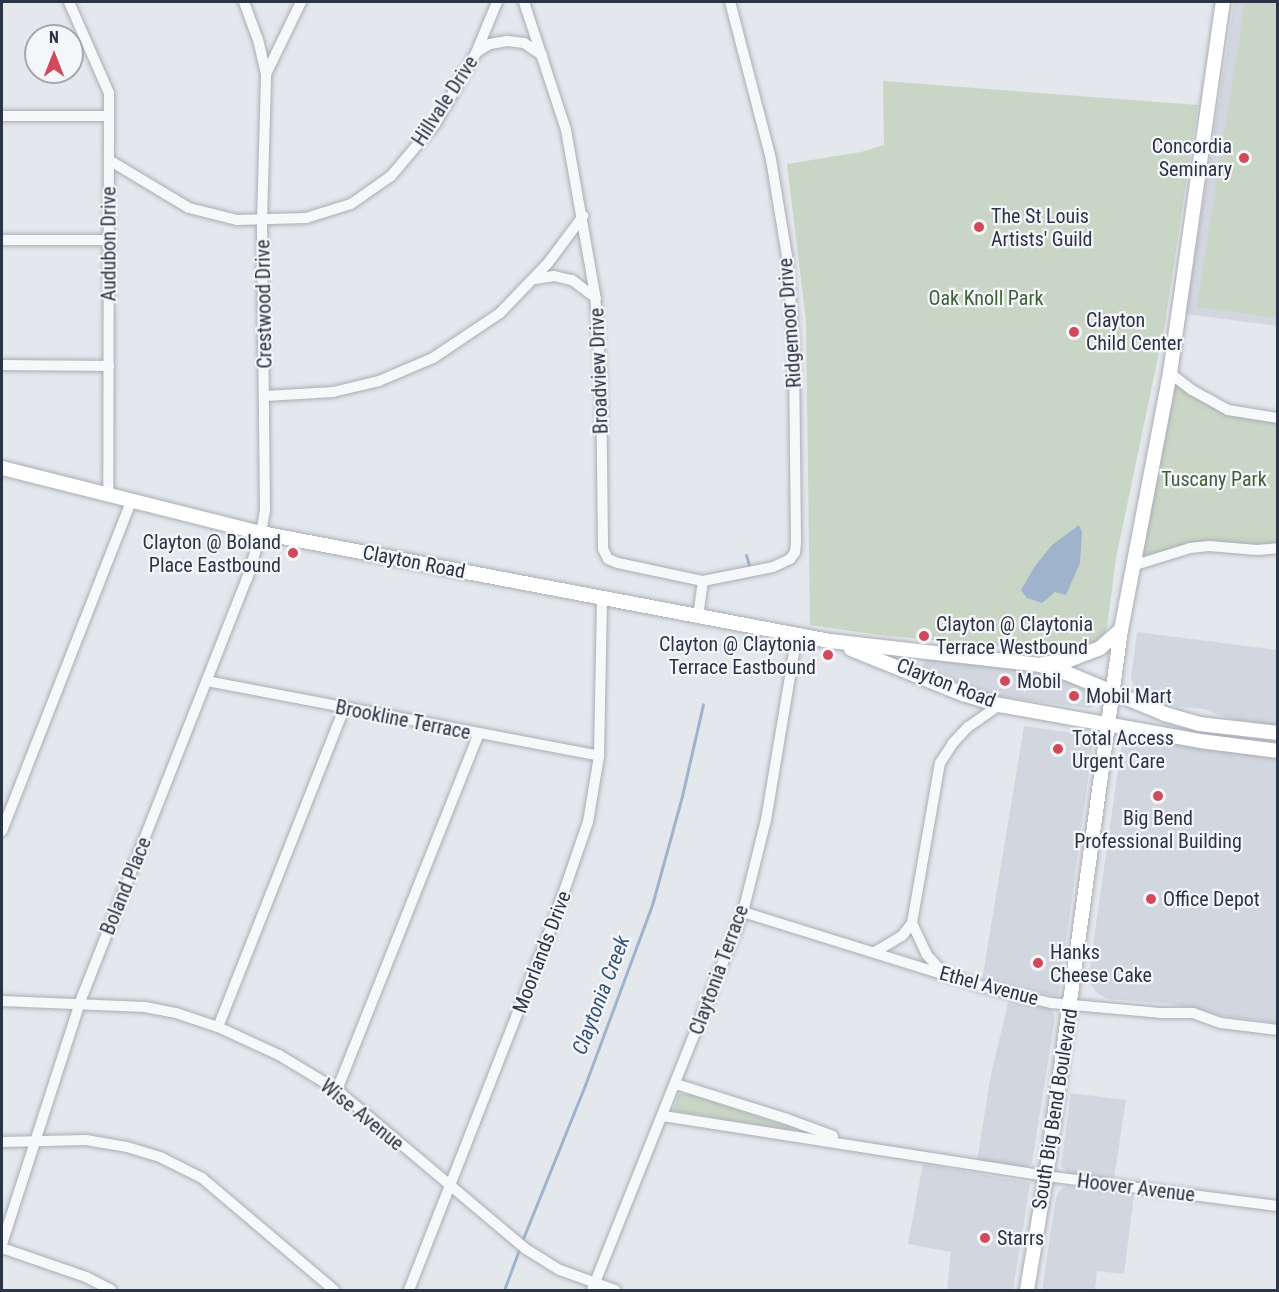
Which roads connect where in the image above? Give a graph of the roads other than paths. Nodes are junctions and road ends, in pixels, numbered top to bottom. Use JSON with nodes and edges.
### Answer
{"nodes":[{"id":1,"x":69,"y":2,"type":"edge"},
{"id":2,"x":244,"y":2,"type":"edge"},
{"id":3,"x":301,"y":2,"type":"edge"},
{"id":4,"x":497,"y":2,"type":"edge"},
{"id":5,"x":524,"y":2,"type":"edge"},
{"id":6,"x":730,"y":2,"type":"edge"},
{"id":7,"x":1223,"y":2,"type":"edge"},
{"id":8,"x":476,"y":53,"type":"junction"},
{"id":9,"x":542,"y":55,"type":"junction"},
{"id":10,"x":266,"y":74,"type":"junction"},
{"id":11,"x":2,"y":116,"type":"edge"},
{"id":12,"x":109,"y":116,"type":"junction"},
{"id":13,"x":109,"y":160,"type":"junction"},
{"id":14,"x":583,"y":216,"type":"junction"},
{"id":15,"x":262,"y":221,"type":"junction"},
{"id":16,"x":2,"y":240,"type":"edge"},
{"id":17,"x":109,"y":240,"type":"junction"},
{"id":18,"x":535,"y":279,"type":"junction"},
{"id":19,"x":596,"y":298,"type":"junction"},
{"id":20,"x":2,"y":365,"type":"edge"},
{"id":21,"x":109,"y":366,"type":"junction"},
{"id":22,"x":1170,"y":373,"type":"junction"},
{"id":23,"x":266,"y":396,"type":"junction"},
{"id":24,"x":1278,"y":418,"type":"edge"},
{"id":25,"x":2,"y":468,"type":"edge"},
{"id":26,"x":108,"y":496,"type":"junction"},
{"id":27,"x":131,"y":502,"type":"junction"},
{"id":28,"x":261,"y":533,"type":"junction"},
{"id":29,"x":1278,"y":548,"type":"edge"},
{"id":30,"x":1132,"y":566,"type":"junction"},
{"id":31,"x":703,"y":581,"type":"junction"},
{"id":32,"x":602,"y":598,"type":"junction"},
{"id":33,"x":699,"y":615,"type":"junction"},
{"id":34,"x":1121,"y":630,"type":"junction"},
{"id":35,"x":796,"y":635,"type":"junction"},
{"id":36,"x":830,"y":641,"type":"junction"},
{"id":37,"x":1040,"y":665,"type":"junction"},
{"id":38,"x":207,"y":681,"type":"junction"},
{"id":39,"x":1114,"y":693,"type":"junction"},
{"id":40,"x":1000,"y":705,"type":"junction"},
{"id":41,"x":344,"y":708,"type":"junction"},
{"id":42,"x":1110,"y":723,"type":"junction"},
{"id":43,"x":1278,"y":733,"type":"edge"},
{"id":44,"x":479,"y":734,"type":"junction"},
{"id":45,"x":1278,"y":751,"type":"edge"},
{"id":46,"x":600,"y":756,"type":"junction"},
{"id":47,"x":2,"y":831,"type":"edge"},
{"id":48,"x":743,"y":912,"type":"junction"},
{"id":49,"x":912,"y":923,"type":"junction"},
{"id":50,"x":875,"y":952,"type":"junction"},
{"id":51,"x":944,"y":974,"type":"junction"},
{"id":52,"x":2,"y":1001,"type":"edge"},
{"id":53,"x":80,"y":1002,"type":"junction"},
{"id":54,"x":1071,"y":1005,"type":"junction"},
{"id":55,"x":218,"y":1027,"type":"junction"},
{"id":56,"x":1278,"y":1030,"type":"edge"},
{"id":57,"x":676,"y":1084,"type":"junction"},
{"id":58,"x":337,"y":1090,"type":"junction"},
{"id":59,"x":663,"y":1116,"type":"junction"},
{"id":60,"x":2,"y":1142,"type":"edge"},
{"id":61,"x":35,"y":1142,"type":"junction"},
{"id":62,"x":853,"y":1144,"type":"junction"},
{"id":63,"x":1046,"y":1176,"type":"junction"},
{"id":64,"x":451,"y":1189,"type":"junction"},
{"id":65,"x":1278,"y":1206,"type":"edge"},
{"id":66,"x":2,"y":1246,"type":"edge"},
{"id":67,"x":593,"y":1288,"type":"edge"},
{"id":68,"x":111,"y":1290,"type":"edge"},
{"id":69,"x":334,"y":1290,"type":"edge"},
{"id":70,"x":409,"y":1290,"type":"edge"},
{"id":71,"x":615,"y":1290,"type":"edge"},
{"id":72,"x":1027,"y":1290,"type":"edge"}],
"edges":[{"from":1,"to":12,"type":"street","name":"Audubon Drive"},
{"from":2,"to":10,"type":"street","name":"Crestwood Drive"},
{"from":3,"to":10,"type":"street","name":"Crestwood Drive"},
{"from":4,"to":8,"type":"street","name":"Hillvale Drive"},
{"from":5,"to":9,"type":"street","name":"Broadview Drive"},
{"from":6,"to":31,"type":"street","name":"Ridgemoor Drive"},
{"from":7,"to":22,"type":"main road","name":"South Big Bend Boulevard"},
{"from":8,"to":9,"type":"street"},
{"from":8,"to":15,"type":"street","name":"Hillvale Drive"},
{"from":9,"to":14,"type":"street","name":"Broadview Drive"},
{"from":10,"to":15,"type":"street","name":"Crestwood Drive"},
{"from":11,"to":12,"type":"street"},
{"from":12,"to":13,"type":"street","name":"Audubon Drive"},
{"from":13,"to":15,"type":"street","name":"Hillvale Drive"},
{"from":13,"to":17,"type":"street","name":"Audubon Drive"},
{"from":14,"to":18,"type":"street"},
{"from":14,"to":19,"type":"street","name":"Broadview Drive"},
{"from":15,"to":23,"type":"street","name":"Crestwood Drive"},
{"from":16,"to":17,"type":"street"},
{"from":17,"to":21,"type":"street","name":"Audubon Drive"},
{"from":18,"to":19,"type":"street"},
{"from":18,"to":23,"type":"street"},
{"from":19,"to":31,"type":"street","name":"Broadview Drive"},
{"from":20,"to":21,"type":"street"},
{"from":21,"to":26,"type":"street","name":"Audubon Drive"},
{"from":22,"to":24,"type":"street"},
{"from":22,"to":30,"type":"main road","name":"South Big Bend Boulevard"},
{"from":23,"to":28,"type":"street","name":"Crestwood Drive"},
{"from":25,"to":26,"type":"main road","name":"Clayton Road"},
{"from":26,"to":27,"type":"main road","name":"Clayton Road"},
{"from":27,"to":28,"type":"main road","name":"Clayton Road"},
{"from":27,"to":47,"type":"street"},
{"from":28,"to":32,"type":"main road","name":"Clayton Road"},
{"from":28,"to":38,"type":"street","name":"Boland Place"},
{"from":29,"to":30,"type":"street"},
{"from":30,"to":34,"type":"main road","name":"South Big Bend Boulevard"},
{"from":31,"to":33,"type":"street"},
{"from":32,"to":33,"type":"main road","name":"Clayton Road"},
{"from":32,"to":46,"type":"street","name":"Moorlands Drive"},
{"from":33,"to":35,"type":"main road","name":"Clayton Road"},
{"from":34,"to":37,"type":"main road"},
{"from":34,"to":39,"type":"main road","name":"South Big Bend Boulevard"},
{"from":35,"to":36,"type":"main road","name":"Clayton Road"},
{"from":35,"to":48,"type":"street","name":"Claytonia Terrace"},
{"from":36,"to":37,"type":"main road","name":"Clayton Road"},
{"from":36,"to":40,"type":"main road","name":"Clayton Road"},
{"from":37,"to":39,"type":"main road","name":"Clayton Road"},
{"from":38,"to":41,"type":"street","name":"Brookline Terrace"},
{"from":38,"to":53,"type":"street","name":"Boland Place"},
{"from":39,"to":42,"type":"main road","name":"South Big Bend Boulevard"},
{"from":39,"to":43,"type":"main road","name":"Clayton Road"},
{"from":40,"to":42,"type":"main road","name":"Clayton Road"},
{"from":40,"to":49,"type":"street"},
{"from":41,"to":44,"type":"street","name":"Brookline Terrace"},
{"from":41,"to":55,"type":"street"},
{"from":42,"to":45,"type":"main road","name":"Clayton Road"},
{"from":42,"to":54,"type":"main road","name":"South Big Bend Boulevard"},
{"from":44,"to":46,"type":"street","name":"Brookline Terrace"},
{"from":44,"to":58,"type":"street"},
{"from":46,"to":64,"type":"street","name":"Moorlands Drive"},
{"from":48,"to":50,"type":"street","name":"Ethel Avenue"},
{"from":48,"to":57,"type":"street","name":"Claytonia Terrace"},
{"from":49,"to":50,"type":"street"},
{"from":49,"to":51,"type":"street"},
{"from":50,"to":51,"type":"street","name":"Ethel Avenue"},
{"from":51,"to":54,"type":"street","name":"Ethel Avenue"},
{"from":52,"to":53,"type":"street","name":"Wise Avenue"},
{"from":53,"to":55,"type":"street","name":"Wise Avenue"},
{"from":53,"to":61,"type":"street","name":"Boland Place"},
{"from":54,"to":56,"type":"street","name":"Ethel Avenue"},
{"from":54,"to":63,"type":"main road","name":"South Big Bend Boulevard"},
{"from":55,"to":58,"type":"street","name":"Wise Avenue"},
{"from":57,"to":59,"type":"street","name":"Claytonia Terrace"},
{"from":57,"to":62,"type":"street","name":"Hoover Avenue"},
{"from":58,"to":64,"type":"street","name":"Wise Avenue"},
{"from":59,"to":62,"type":"street","name":"Hoover Avenue"},
{"from":59,"to":67,"type":"street","name":"Claytonia Terrace"},
{"from":60,"to":61,"type":"street"},
{"from":61,"to":66,"type":"street","name":"Boland Place"},
{"from":61,"to":69,"type":"street"},
{"from":62,"to":63,"type":"street","name":"Hoover Avenue"},
{"from":63,"to":65,"type":"street","name":"Hoover Avenue"},
{"from":63,"to":72,"type":"main road","name":"South Big Bend Boulevard"},
{"from":64,"to":67,"type":"street","name":"Wise Avenue"},
{"from":64,"to":70,"type":"street","name":"Moorlands Drive"},
{"from":66,"to":68,"type":"street"},
{"from":67,"to":71,"type":"street","name":"Wise Avenue"}]}
